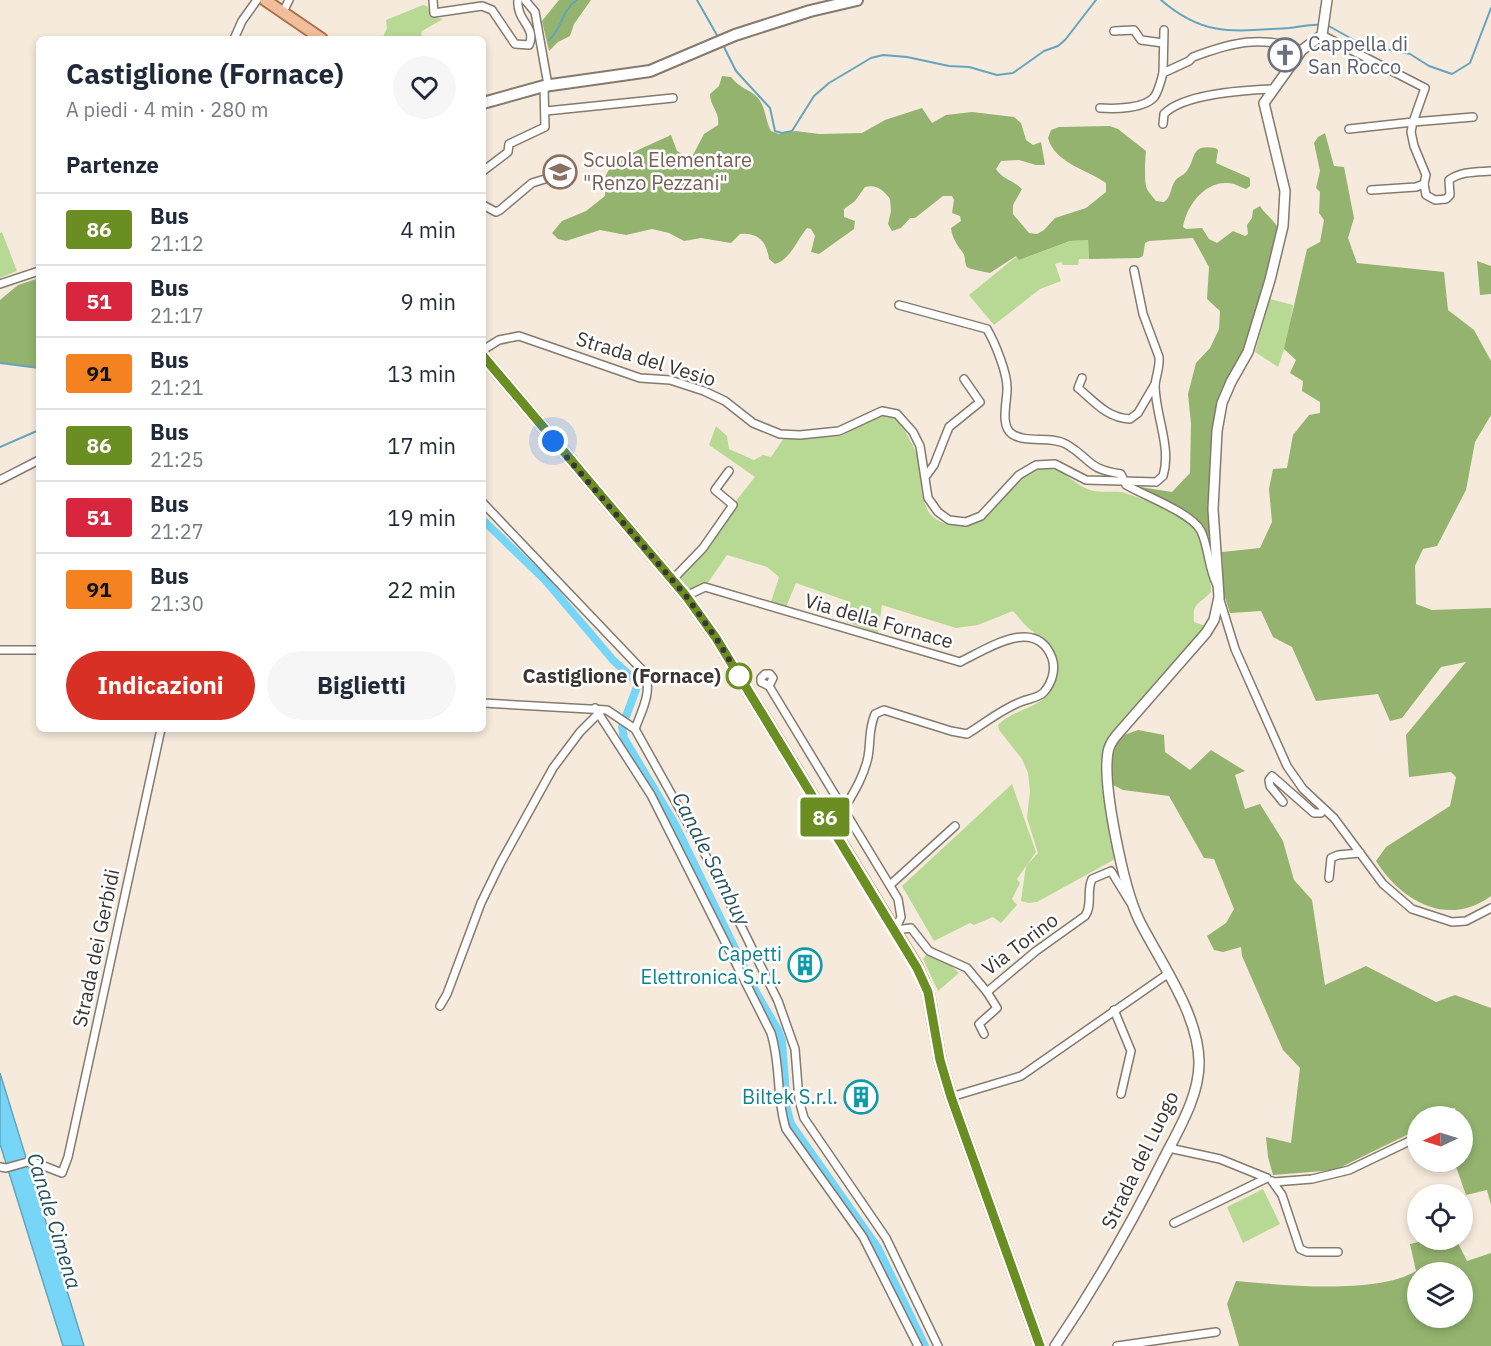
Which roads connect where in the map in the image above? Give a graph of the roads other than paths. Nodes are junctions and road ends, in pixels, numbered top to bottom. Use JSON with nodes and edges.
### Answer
{"nodes":[{"id":1,"x":257,"y":0,"type":"edge"},
{"id":2,"x":266,"y":0,"type":"edge"},
{"id":3,"x":289,"y":0,"type":"edge"},
{"id":4,"x":433,"y":0,"type":"edge"},
{"id":5,"x":518,"y":0,"type":"edge"},
{"id":6,"x":525,"y":0,"type":"edge"},
{"id":7,"x":856,"y":0,"type":"edge"},
{"id":8,"x":1327,"y":0,"type":"edge"},
{"id":9,"x":282,"y":12,"type":"junction"},
{"id":10,"x":1324,"y":28,"type":"junction"},
{"id":11,"x":1164,"y":30,"type":"dead end"},
{"id":12,"x":1114,"y":31,"type":"dead end"},
{"id":13,"x":235,"y":36,"type":"edge"},
{"id":14,"x":318,"y":36,"type":"edge"},
{"id":15,"x":1163,"y":43,"type":"junction"},
{"id":16,"x":1302,"y":50,"type":"junction"},
{"id":17,"x":1163,"y":73,"type":"junction"},
{"id":18,"x":546,"y":85,"type":"junction"},
{"id":19,"x":1272,"y":89,"type":"junction"},
{"id":20,"x":673,"y":98,"type":"dead end"},
{"id":21,"x":486,"y":102,"type":"edge"},
{"id":22,"x":1100,"y":108,"type":"dead end"},
{"id":23,"x":546,"y":111,"type":"junction"},
{"id":24,"x":1473,"y":117,"type":"dead end"},
{"id":25,"x":1413,"y":122,"type":"junction"},
{"id":26,"x":1163,"y":124,"type":"dead end"},
{"id":27,"x":1348,"y":129,"type":"dead end"},
{"id":28,"x":486,"y":169,"type":"edge"},
{"id":29,"x":1491,"y":171,"type":"edge"},
{"id":30,"x":545,"y":179,"type":"dead end"},
{"id":31,"x":1424,"y":184,"type":"junction"},
{"id":32,"x":1371,"y":190,"type":"dead end"},
{"id":33,"x":486,"y":207,"type":"edge"},
{"id":34,"x":1134,"y":270,"type":"dead end"},
{"id":35,"x":36,"y":272,"type":"edge"},
{"id":36,"x":0,"y":284,"type":"edge"},
{"id":37,"x":899,"y":305,"type":"dead end"},
{"id":38,"x":486,"y":348,"type":"edge"},
{"id":39,"x":486,"y":360,"type":"edge"},
{"id":40,"x":1082,"y":378,"type":"dead end"},
{"id":41,"x":964,"y":379,"type":"dead end"},
{"id":42,"x":1155,"y":384,"type":"junction"},
{"id":43,"x":36,"y":462,"type":"edge"},
{"id":44,"x":729,"y":471,"type":"dead end"},
{"id":45,"x":926,"y":476,"type":"junction"},
{"id":46,"x":0,"y":480,"type":"edge"},
{"id":47,"x":1124,"y":481,"type":"junction"},
{"id":48,"x":486,"y":506,"type":"edge"},
{"id":49,"x":675,"y":583,"type":"junction"},
{"id":50,"x":1218,"y":592,"type":"junction"},
{"id":51,"x":686,"y":596,"type":"junction"},
{"id":52,"x":0,"y":650,"type":"edge"},
{"id":53,"x":36,"y":650,"type":"edge"},
{"id":54,"x":768,"y":686,"type":"dead end"},
{"id":55,"x":486,"y":703,"type":"edge"},
{"id":56,"x":597,"y":711,"type":"junction"},
{"id":57,"x":635,"y":729,"type":"junction"},
{"id":58,"x":160,"y":732,"type":"edge"},
{"id":59,"x":1283,"y":802,"type":"dead end"},
{"id":60,"x":844,"y":809,"type":"junction"},
{"id":61,"x":1324,"y":809,"type":"junction"},
{"id":62,"x":955,"y":826,"type":"dead end"},
{"id":63,"x":1360,"y":854,"type":"junction"},
{"id":64,"x":1329,"y":878,"type":"dead end"},
{"id":65,"x":890,"y":885,"type":"junction"},
{"id":66,"x":1491,"y":908,"type":"edge"},
{"id":67,"x":1135,"y":909,"type":"junction"},
{"id":68,"x":895,"y":930,"type":"junction"},
{"id":69,"x":1169,"y":973,"type":"junction"},
{"id":70,"x":987,"y":992,"type":"junction"},
{"id":71,"x":440,"y":1006,"type":"dead end"},
{"id":72,"x":1114,"y":1010,"type":"junction"},
{"id":73,"x":984,"y":1034,"type":"dead end"},
{"id":74,"x":1121,"y":1094,"type":"dead end"},
{"id":75,"x":951,"y":1097,"type":"junction"},
{"id":76,"x":1407,"y":1142,"type":"edge"},
{"id":77,"x":1169,"y":1148,"type":"junction"},
{"id":78,"x":3,"y":1168,"type":"edge"},
{"id":79,"x":1271,"y":1180,"type":"junction"},
{"id":80,"x":1174,"y":1223,"type":"dead end"},
{"id":81,"x":1338,"y":1252,"type":"dead end"},
{"id":82,"x":1216,"y":1332,"type":"dead end"},
{"id":83,"x":918,"y":1346,"type":"edge"},
{"id":84,"x":938,"y":1346,"type":"edge"},
{"id":85,"x":1040,"y":1346,"type":"edge"},
{"id":86,"x":1055,"y":1346,"type":"edge"},
{"id":87,"x":1117,"y":1346,"type":"edge"}],
"edges":[{"from":1,"to":13,"type":"street"},
{"from":2,"to":9,"type":"main road"},
{"from":3,"to":9,"type":"street"},
{"from":4,"to":5,"type":"street"},
{"from":6,"to":18,"type":"street"},
{"from":7,"to":18,"type":"main road"},
{"from":8,"to":10,"type":"street"},
{"from":9,"to":14,"type":"main road"},
{"from":10,"to":16,"type":"street"},
{"from":10,"to":25,"type":"street"},
{"from":11,"to":15,"type":"street"},
{"from":12,"to":15,"type":"street"},
{"from":15,"to":17,"type":"street"},
{"from":16,"to":17,"type":"street"},
{"from":16,"to":19,"type":"street"},
{"from":17,"to":22,"type":"street"},
{"from":18,"to":21,"type":"main road"},
{"from":18,"to":23,"type":"street"},
{"from":19,"to":26,"type":"street"},
{"from":19,"to":50,"type":"street"},
{"from":20,"to":23,"type":"street"},
{"from":23,"to":28,"type":"street"},
{"from":24,"to":25,"type":"street"},
{"from":25,"to":27,"type":"street"},
{"from":25,"to":31,"type":"street"},
{"from":29,"to":31,"type":"street"},
{"from":30,"to":33,"type":"street"},
{"from":31,"to":32,"type":"street"},
{"from":34,"to":42,"type":"street","name":"Strada del Vesio"},
{"from":35,"to":36,"type":"street"},
{"from":37,"to":47,"type":"street","name":"Strada del Vesio"},
{"from":38,"to":45,"type":"street","name":"Strada del Vesio"},
{"from":39,"to":49,"type":"main road"},
{"from":40,"to":42,"type":"street"},
{"from":41,"to":45,"type":"street"},
{"from":42,"to":47,"type":"street","name":"Strada del Vesio"},
{"from":43,"to":46,"type":"street"},
{"from":44,"to":49,"type":"street"},
{"from":45,"to":47,"type":"street","name":"Strada del Vesio"},
{"from":47,"to":50,"type":"street"},
{"from":48,"to":57,"type":"street"},
{"from":49,"to":51,"type":"main road"},
{"from":50,"to":61,"type":"street"},
{"from":50,"to":67,"type":"street","name":"Strada del Luogo"},
{"from":51,"to":60,"type":"street","name":"Via della Fornace"},
{"from":51,"to":68,"type":"main road"},
{"from":52,"to":53,"type":"street"},
{"from":54,"to":60,"type":"street"},
{"from":55,"to":56,"type":"street"},
{"from":56,"to":57,"type":"street"},
{"from":56,"to":71,"type":"street"},
{"from":56,"to":83,"type":"street"},
{"from":57,"to":84,"type":"street"},
{"from":58,"to":78,"type":"street","name":"Strada dei Gerbidi"},
{"from":59,"to":61,"type":"street"},
{"from":60,"to":65,"type":"street"},
{"from":61,"to":63,"type":"street"},
{"from":62,"to":65,"type":"street"},
{"from":63,"to":64,"type":"street"},
{"from":63,"to":66,"type":"street"},
{"from":65,"to":68,"type":"street"},
{"from":67,"to":69,"type":"street","name":"Strada del Luogo"},
{"from":67,"to":70,"type":"street","name":"Via Torino"},
{"from":68,"to":70,"type":"street","name":"Via Torino"},
{"from":68,"to":75,"type":"main road"},
{"from":69,"to":72,"type":"street"},
{"from":69,"to":77,"type":"street","name":"Strada del Luogo"},
{"from":70,"to":73,"type":"street"},
{"from":72,"to":74,"type":"street"},
{"from":72,"to":75,"type":"street"},
{"from":75,"to":85,"type":"main road"},
{"from":76,"to":79,"type":"street"},
{"from":77,"to":79,"type":"street"},
{"from":77,"to":86,"type":"street","name":"Strada del Luogo"},
{"from":79,"to":80,"type":"street"},
{"from":79,"to":81,"type":"street"},
{"from":82,"to":87,"type":"street"}]}
